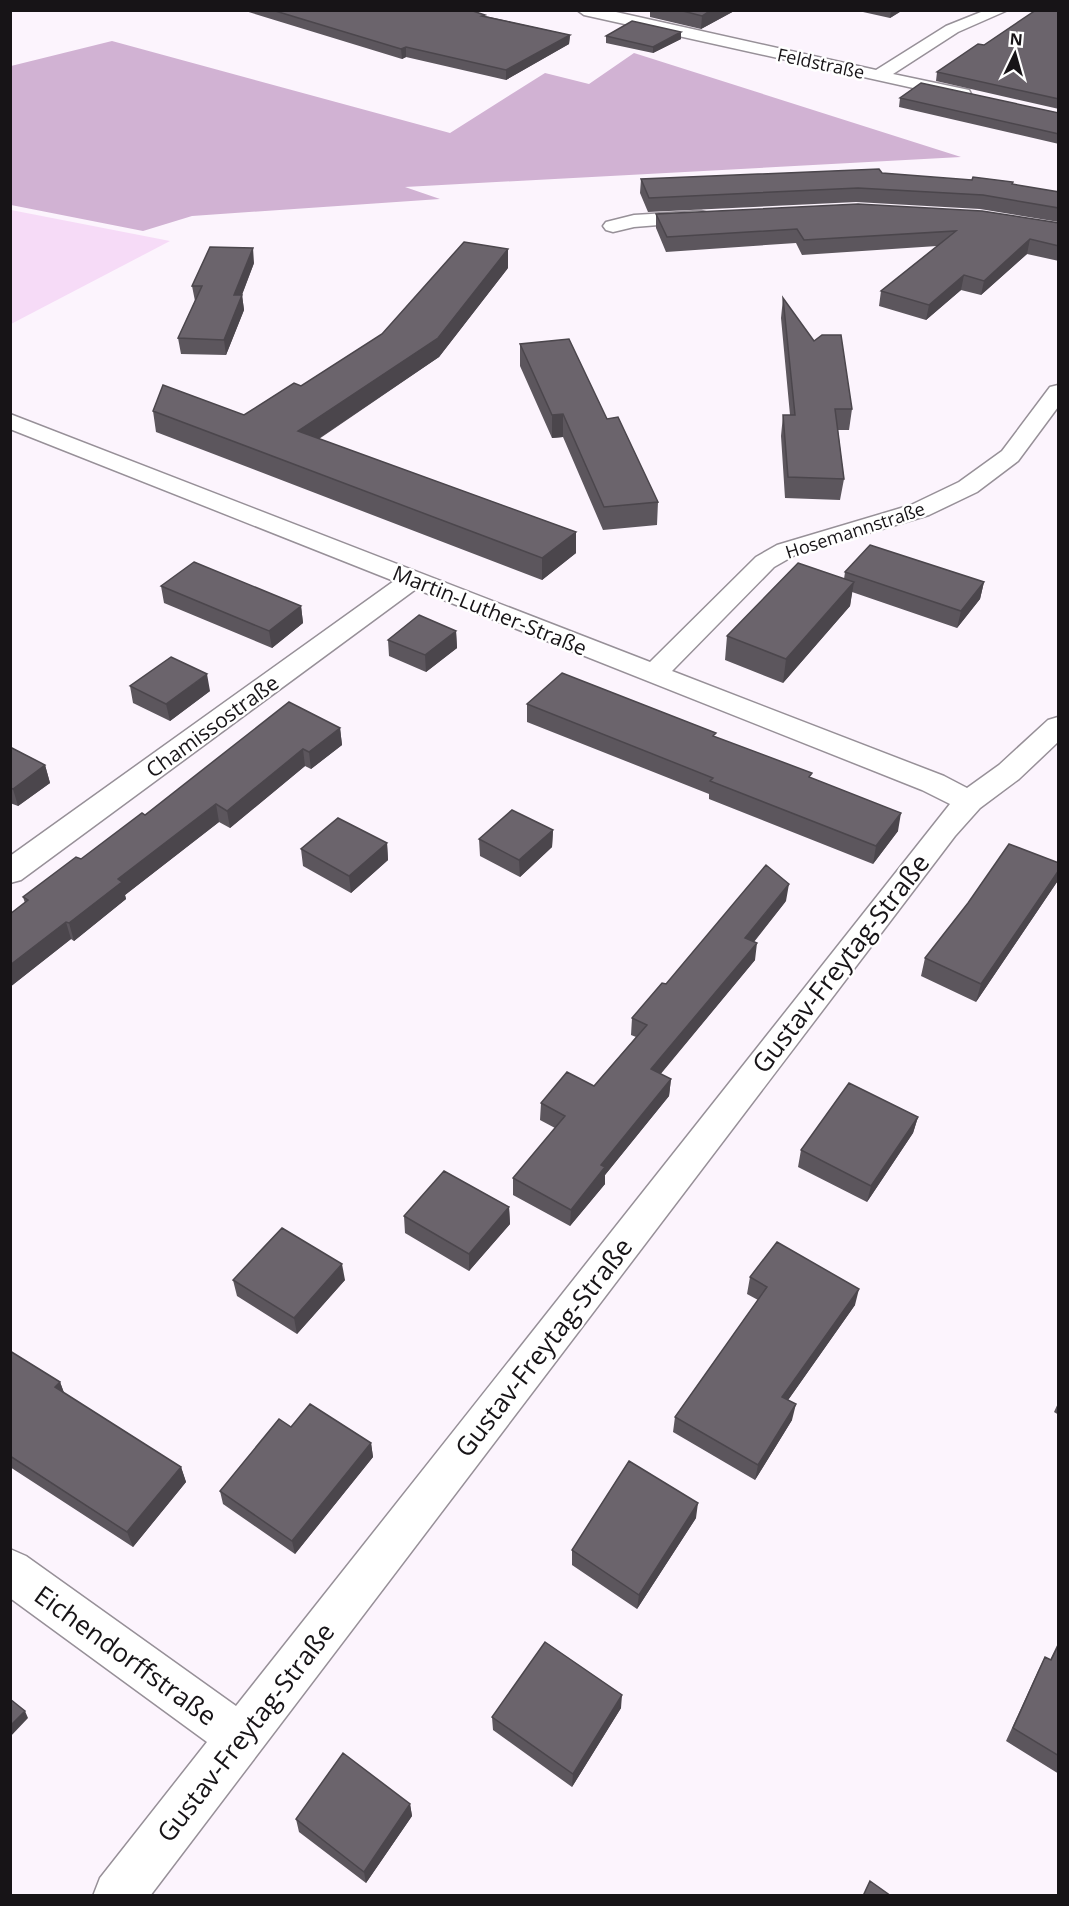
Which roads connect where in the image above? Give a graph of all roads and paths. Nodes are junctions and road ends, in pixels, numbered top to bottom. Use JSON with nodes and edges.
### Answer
{"nodes":[{"id":1,"x":584,"y":10,"type":"edge"},
{"id":2,"x":1001,"y":10,"type":"edge"},
{"id":3,"x":878,"y":76,"type":"junction"},
{"id":4,"x":976,"y":97,"type":"edge"},
{"id":5,"x":716,"y":216,"type":"edge"},
{"id":6,"x":613,"y":226,"type":"dead end"},
{"id":7,"x":1059,"y":392,"type":"edge"},
{"id":8,"x":10,"y":421,"type":"edge"},
{"id":9,"x":413,"y":579,"type":"junction"},
{"id":10,"x":653,"y":674,"type":"junction"},
{"id":11,"x":1059,"y":726,"type":"edge"},
{"id":12,"x":969,"y":801,"type":"junction"},
{"id":13,"x":10,"y":872,"type":"edge"},
{"id":14,"x":10,"y":1571,"type":"edge"},
{"id":15,"x":241,"y":1738,"type":"junction"},
{"id":16,"x":118,"y":1896,"type":"edge"}],
"edges":[{"from":1,"to":3,"type":"street","name":"Feldstraße"},
{"from":2,"to":3,"type":"street"},
{"from":3,"to":4,"type":"street","name":"Feldstraße"},
{"from":5,"to":6,"type":"street"},
{"from":7,"to":10,"type":"street","name":"Hosemannstraße"},
{"from":8,"to":9,"type":"street","name":"Martin-Luther-Straße"},
{"from":9,"to":10,"type":"street","name":"Martin-Luther-Straße"},
{"from":9,"to":13,"type":"street","name":"Chamissostraße"},
{"from":10,"to":12,"type":"street","name":"Martin-Luther-Straße"},
{"from":11,"to":12,"type":"street","name":"Gustav-Freytag-Straße"},
{"from":12,"to":15,"type":"street","name":"Gustav-Freytag-Straße"},
{"from":14,"to":15,"type":"street","name":"Eichendorffstraße"},
{"from":15,"to":16,"type":"street","name":"Gustav-Freytag-Straße"}]}
